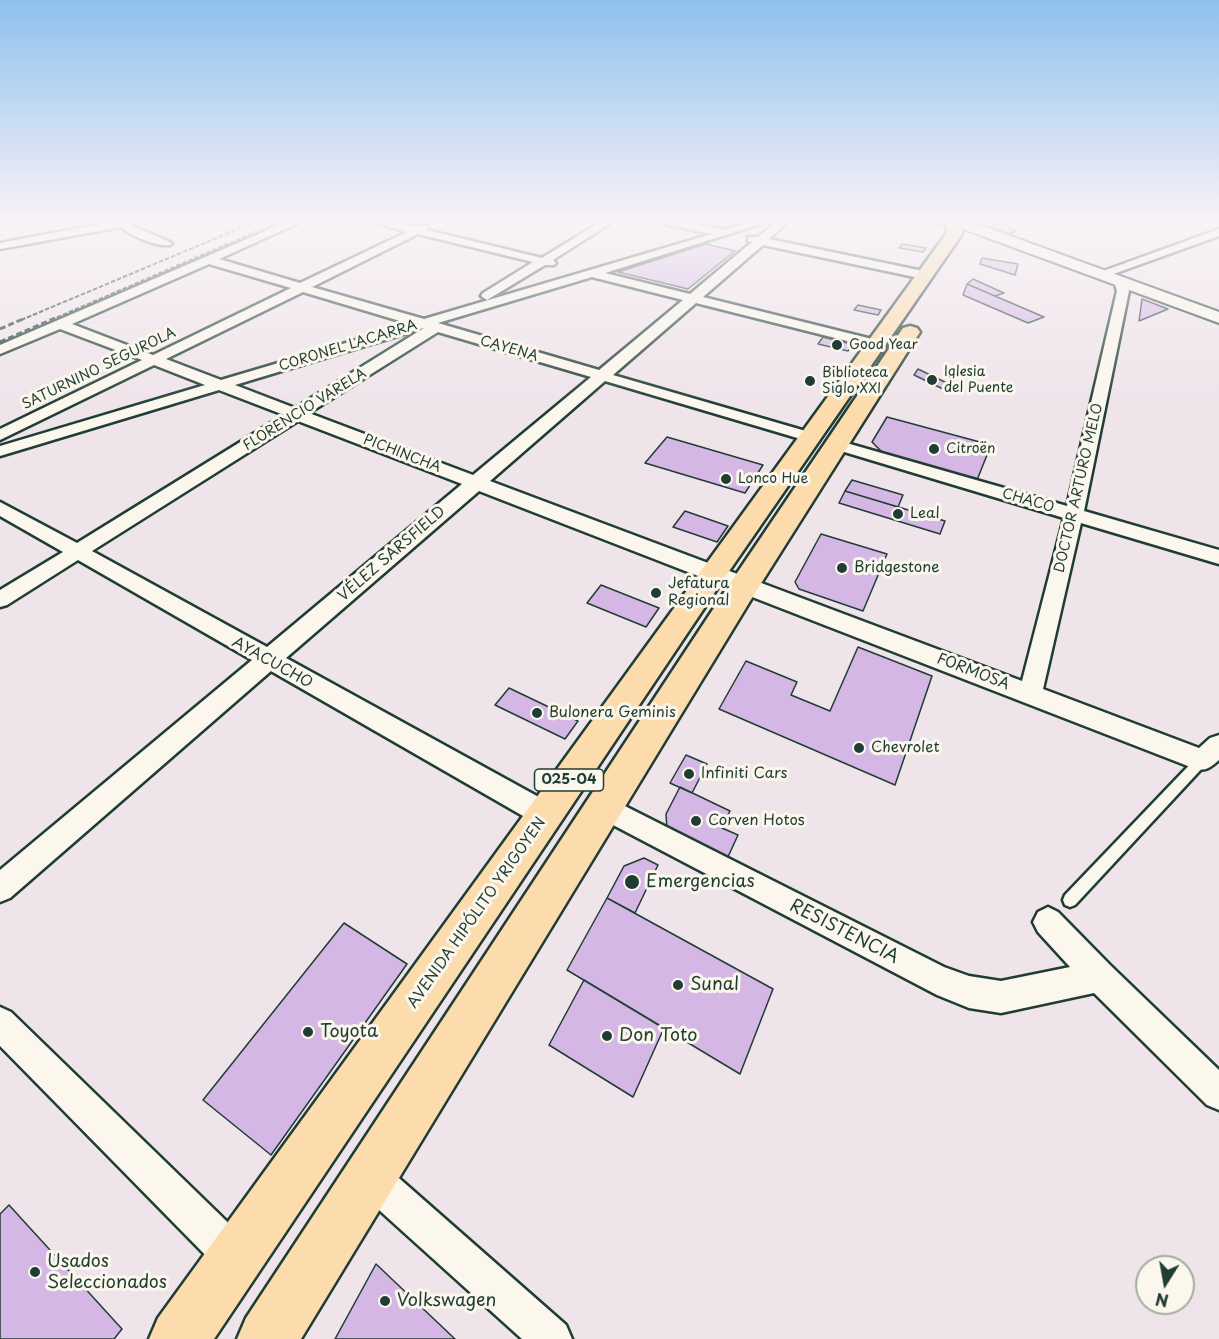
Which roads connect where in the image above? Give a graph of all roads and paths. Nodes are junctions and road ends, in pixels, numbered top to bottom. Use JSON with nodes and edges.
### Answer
{"nodes":[{"id":1,"x":154,"y":283,"type":"edge"},
{"id":2,"x":288,"y":283,"type":"edge"},
{"id":3,"x":307,"y":283,"type":"edge"},
{"id":4,"x":507,"y":283,"type":"edge"},
{"id":5,"x":555,"y":283,"type":"edge"},
{"id":6,"x":633,"y":283,"type":"edge"},
{"id":7,"x":712,"y":283,"type":"edge"},
{"id":8,"x":918,"y":283,"type":"edge"},
{"id":9,"x":938,"y":283,"type":"edge"},
{"id":10,"x":1121,"y":283,"type":"edge"},
{"id":11,"x":1127,"y":283,"type":"edge"},
{"id":12,"x":300,"y":287,"type":"junction"},
{"id":13,"x":694,"y":299,"type":"junction"},
{"id":14,"x":464,"y":310,"type":"junction"},
{"id":15,"x":1219,"y":318,"type":"edge"},
{"id":16,"x":60,"y":324,"type":"junction"},
{"id":17,"x":429,"y":325,"type":"junction"},
{"id":18,"x":875,"y":344,"type":"junction"},
{"id":19,"x":0,"y":350,"type":"edge"},
{"id":20,"x":152,"y":359,"type":"junction"},
{"id":21,"x":603,"y":375,"type":"junction"},
{"id":22,"x":222,"y":384,"type":"junction"},
{"id":23,"x":298,"y":414,"type":"junction"},
{"id":24,"x":0,"y":435,"type":"edge"},
{"id":25,"x":824,"y":441,"type":"junction"},
{"id":26,"x":0,"y":451,"type":"edge"},
{"id":27,"x":475,"y":483,"type":"junction"},
{"id":28,"x":0,"y":508,"type":"edge"},
{"id":29,"x":1074,"y":515,"type":"junction"},
{"id":30,"x":76,"y":552,"type":"junction"},
{"id":31,"x":1219,"y":557,"type":"edge"},
{"id":32,"x":728,"y":579,"type":"junction"},
{"id":33,"x":0,"y":600,"type":"edge"},
{"id":34,"x":268,"y":660,"type":"junction"},
{"id":35,"x":1030,"y":694,"type":"junction"},
{"id":36,"x":1210,"y":753,"type":"edge"},
{"id":37,"x":603,"y":807,"type":"junction"},
{"id":38,"x":546,"y":815,"type":"junction"},
{"id":39,"x":0,"y":888,"type":"edge"},
{"id":40,"x":1070,"y":900,"type":"dead end"},
{"id":41,"x":1048,"y":922,"type":"dead end"},
{"id":42,"x":1098,"y":976,"type":"junction"},
{"id":43,"x":0,"y":1023,"type":"edge"},
{"id":44,"x":1219,"y":1093,"type":"edge"},
{"id":45,"x":371,"y":1178,"type":"junction"},
{"id":46,"x":236,"y":1258,"type":"junction"},
{"id":47,"x":179,"y":1339,"type":"edge"},
{"id":48,"x":267,"y":1339,"type":"edge"},
{"id":49,"x":552,"y":1339,"type":"edge"}],
"edges":[{"from":1,"to":16,"type":"street"},
{"from":2,"to":12,"type":"street","name":"CAYENA"},
{"from":3,"to":12,"type":"street","name":"SATURNINO SEGUROLA"},
{"from":4,"to":14,"type":"street","name":"FLORENCIO VARELA"},
{"from":5,"to":14,"type":"street"},
{"from":6,"to":13,"type":"street"},
{"from":7,"to":13,"type":"street","name":"VÉLEZ SARSFIELD"},
{"from":8,"to":18,"type":"main road","name":"AVENIDA HIPÓLITO YRIGOYEN","number":"025-04"},
{"from":9,"to":25,"type":"main road","name":"AVENIDA HIPÓLITO YRIGOYEN","number":"025-04"},
{"from":10,"to":29,"type":"street","name":"DOCTOR ARTURO MELO"},
{"from":11,"to":15,"type":"street"},
{"from":12,"to":17,"type":"street","name":"CAYENA"},
{"from":12,"to":20,"type":"street","name":"SATURNINO SEGUROLA"},
{"from":13,"to":18,"type":"street"},
{"from":13,"to":21,"type":"street","name":"VÉLEZ SARSFIELD"},
{"from":14,"to":17,"type":"street","name":"FLORENCIO VARELA"},
{"from":16,"to":19,"type":"street"},
{"from":16,"to":20,"type":"street","name":"PICHINCHA"},
{"from":17,"to":21,"type":"street","name":"CAYENA"},
{"from":17,"to":22,"type":"street","name":"CORONEL LACARRA"},
{"from":17,"to":23,"type":"street","name":"FLORENCIO VARELA"},
{"from":18,"to":25,"type":"main road","name":"AVENIDA HIPÓLITO YRIGOYEN","number":"025-04"},
{"from":20,"to":22,"type":"street","name":"PICHINCHA"},
{"from":20,"to":24,"type":"street","name":"SATURNINO SEGUROLA"},
{"from":21,"to":25,"type":"street","name":"CAYENA"},
{"from":21,"to":27,"type":"street","name":"VÉLEZ SARSFIELD"},
{"from":22,"to":23,"type":"street","name":"PICHINCHA"},
{"from":22,"to":26,"type":"street","name":"CORONEL LACARRA"},
{"from":23,"to":27,"type":"street","name":"PICHINCHA"},
{"from":23,"to":30,"type":"street","name":"FLORENCIO VARELA"},
{"from":25,"to":29,"type":"street","name":"CHACO"},
{"from":25,"to":32,"type":"main road","name":"AVENIDA HIPÓLITO YRIGOYEN","number":"025-04"},
{"from":27,"to":32,"type":"street","name":"PICHINCHA"},
{"from":27,"to":34,"type":"street","name":"VÉLEZ SARSFIELD"},
{"from":28,"to":30,"type":"street","name":"AYACUCHO"},
{"from":29,"to":31,"type":"street","name":"CHACO"},
{"from":29,"to":35,"type":"street","name":"DOCTOR ARTURO MELO"},
{"from":30,"to":33,"type":"street","name":"FLORENCIO VARELA"},
{"from":30,"to":34,"type":"street","name":"AYACUCHO"},
{"from":32,"to":35,"type":"street","name":"FORMOSA"},
{"from":32,"to":37,"type":"main road","name":"AVENIDA HIPÓLITO YRIGOYEN","number":"025-04"},
{"from":32,"to":38,"type":"main road","name":"AVENIDA HIPÓLITO YRIGOYEN","number":"025-04"},
{"from":34,"to":38,"type":"street","name":"AYACUCHO"},
{"from":34,"to":39,"type":"street","name":"VÉLEZ SARSFIELD"},
{"from":35,"to":36,"type":"street","name":"FORMOSA"},
{"from":36,"to":40,"type":"lane"},
{"from":37,"to":42,"type":"street","name":"RESISTENCIA"},
{"from":37,"to":45,"type":"main road","name":"AVENIDA HIPÓLITO YRIGOYEN","number":"025-04"},
{"from":38,"to":46,"type":"main road","name":"AVENIDA HIPÓLITO YRIGOYEN","number":"025-04"},
{"from":41,"to":42,"type":"street"},
{"from":42,"to":44,"type":"street"},
{"from":43,"to":46,"type":"street"},
{"from":45,"to":48,"type":"main road","name":"AVENIDA HIPÓLITO YRIGOYEN","number":"025-04"},
{"from":45,"to":49,"type":"street"},
{"from":46,"to":47,"type":"main road","name":"AVENIDA HIPÓLITO YRIGOYEN","number":"025-04"}]}
